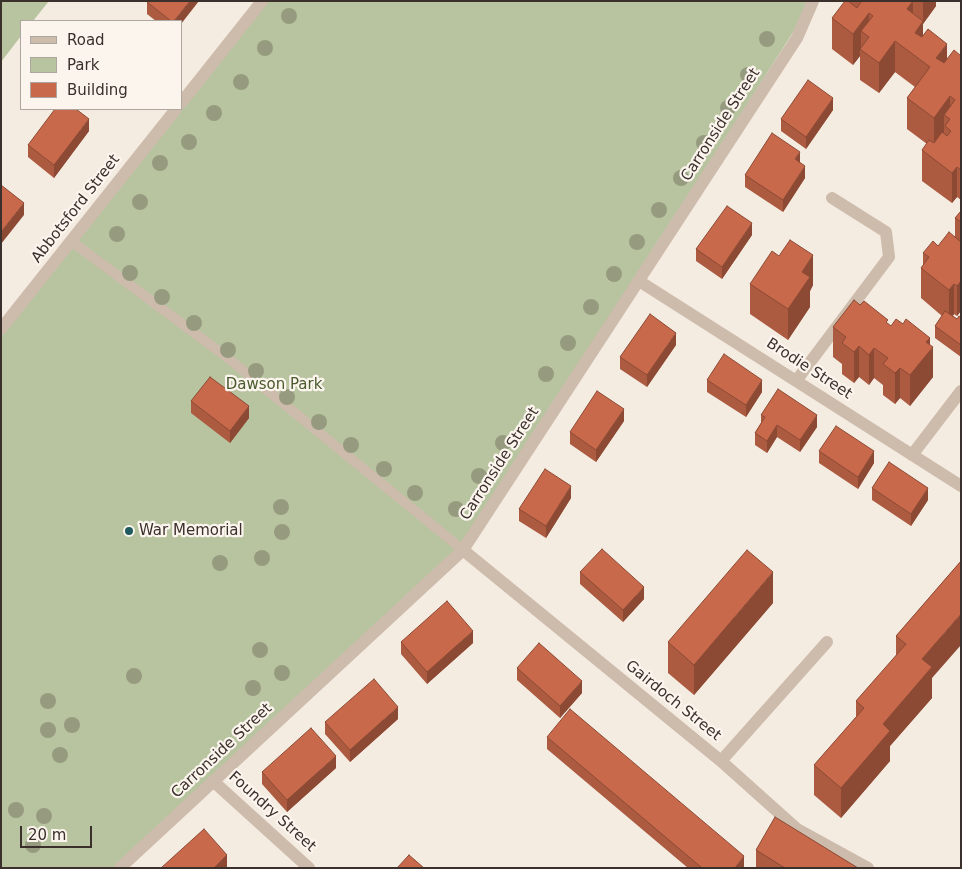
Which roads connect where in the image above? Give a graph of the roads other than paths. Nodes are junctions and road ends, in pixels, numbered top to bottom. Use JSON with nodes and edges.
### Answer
{"nodes":[{"id":1,"x":262,"y":1,"type":"edge"},
{"id":2,"x":813,"y":1,"type":"edge"},
{"id":3,"x":182,"y":101,"type":"edge"},
{"id":4,"x":175,"y":110,"type":"edge"},
{"id":5,"x":832,"y":198,"type":"dead end"},
{"id":6,"x":71,"y":241,"type":"junction"},
{"id":7,"x":639,"y":281,"type":"junction"},
{"id":8,"x":1,"y":329,"type":"edge"},
{"id":9,"x":796,"y":381,"type":"junction"},
{"id":10,"x":961,"y":391,"type":"edge"},
{"id":11,"x":912,"y":455,"type":"junction"},
{"id":12,"x":961,"y":486,"type":"edge"},
{"id":13,"x":463,"y":550,"type":"junction"},
{"id":14,"x":827,"y":642,"type":"dead end"},
{"id":15,"x":721,"y":762,"type":"junction"},
{"id":16,"x":213,"y":781,"type":"junction"},
{"id":17,"x":120,"y":868,"type":"edge"},
{"id":18,"x":309,"y":868,"type":"edge"},
{"id":19,"x":868,"y":868,"type":"edge"}],
"edges":[{"from":1,"to":3,"type":"street"},
{"from":2,"to":7,"type":"street","name":"Carronside Street"},
{"from":4,"to":6,"type":"street","name":"Abbotsford Street"},
{"from":5,"to":9,"type":"street"},
{"from":6,"to":8,"type":"street","name":"Abbotsford Street"},
{"from":6,"to":13,"type":"lane"},
{"from":7,"to":9,"type":"street","name":"Brodie Street"},
{"from":7,"to":13,"type":"street","name":"Carronside Street"},
{"from":9,"to":11,"type":"street","name":"Brodie Street"},
{"from":10,"to":11,"type":"street"},
{"from":11,"to":12,"type":"street","name":"Brodie Street"},
{"from":13,"to":15,"type":"street","name":"Gairdoch Street"},
{"from":13,"to":16,"type":"street","name":"Carronside Street"},
{"from":14,"to":15,"type":"street"},
{"from":15,"to":19,"type":"street","name":"Gairdoch Street"},
{"from":16,"to":17,"type":"street","name":"Carronside Street"},
{"from":16,"to":18,"type":"street","name":"Foundry Street"}]}
